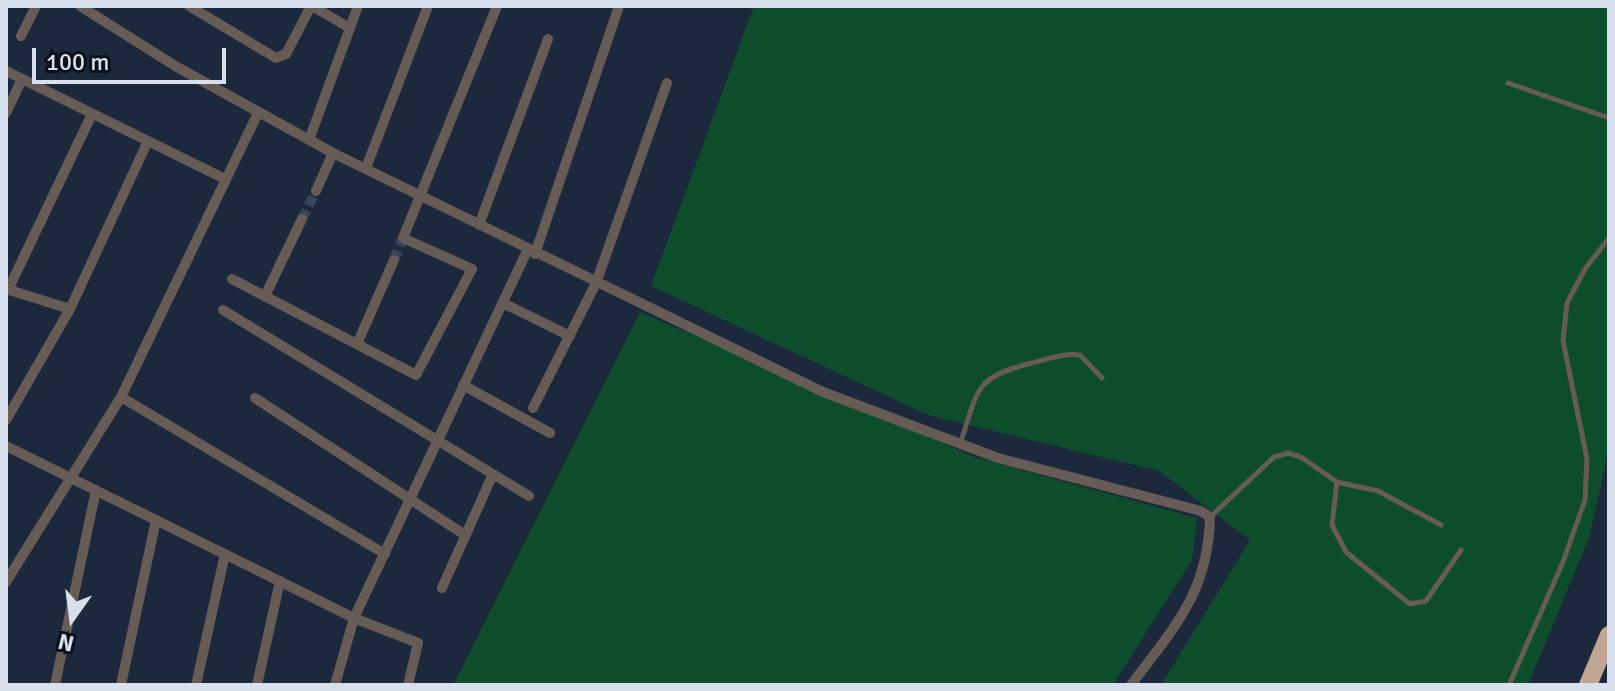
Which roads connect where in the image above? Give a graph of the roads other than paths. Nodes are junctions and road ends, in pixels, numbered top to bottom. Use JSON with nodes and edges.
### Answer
{"nodes":[{"id":1,"x":36,"y":6,"type":"edge"},
{"id":2,"x":80,"y":6,"type":"edge"},
{"id":3,"x":189,"y":6,"type":"edge"},
{"id":4,"x":312,"y":6,"type":"edge"},
{"id":5,"x":358,"y":6,"type":"edge"},
{"id":6,"x":428,"y":6,"type":"edge"},
{"id":7,"x":497,"y":6,"type":"edge"},
{"id":8,"x":619,"y":6,"type":"edge"},
{"id":9,"x":350,"y":28,"type":"junction"},
{"id":10,"x":21,"y":36,"type":"dead end"},
{"id":11,"x":548,"y":39,"type":"dead end"},
{"id":12,"x":6,"y":71,"type":"edge"},
{"id":13,"x":22,"y":79,"type":"junction"},
{"id":14,"x":667,"y":83,"type":"dead end"},
{"id":15,"x":1508,"y":83,"type":"dead end"},
{"id":16,"x":6,"y":113,"type":"edge"},
{"id":17,"x":258,"y":113,"type":"junction"},
{"id":18,"x":92,"y":114,"type":"junction"},
{"id":19,"x":1609,"y":118,"type":"edge"},
{"id":20,"x":309,"y":140,"type":"junction"},
{"id":21,"x":148,"y":141,"type":"junction"},
{"id":22,"x":333,"y":153,"type":"junction"},
{"id":23,"x":366,"y":168,"type":"junction"},
{"id":24,"x":225,"y":179,"type":"junction"},
{"id":25,"x":316,"y":191,"type":"tunnel mouth"},
{"id":26,"x":420,"y":196,"type":"junction"},
{"id":27,"x":302,"y":219,"type":"tunnel mouth"},
{"id":28,"x":479,"y":225,"type":"junction"},
{"id":29,"x":1609,"y":238,"type":"edge"},
{"id":30,"x":531,"y":252,"type":"junction"},
{"id":31,"x":394,"y":260,"type":"tunnel mouth"},
{"id":32,"x":232,"y":279,"type":"dead end"},
{"id":33,"x":596,"y":283,"type":"junction"},
{"id":34,"x":7,"y":289,"type":"edge"},
{"id":35,"x":265,"y":296,"type":"junction"},
{"id":36,"x":503,"y":303,"type":"junction"},
{"id":37,"x":70,"y":309,"type":"junction"},
{"id":38,"x":223,"y":310,"type":"dead end"},
{"id":39,"x":570,"y":336,"type":"junction"},
{"id":40,"x":357,"y":344,"type":"junction"},
{"id":41,"x":1102,"y":378,"type":"dead end"},
{"id":42,"x":463,"y":385,"type":"junction"},
{"id":43,"x":121,"y":397,"type":"junction"},
{"id":44,"x":255,"y":398,"type":"dead end"},
{"id":45,"x":533,"y":408,"type":"dead end"},
{"id":46,"x":6,"y":420,"type":"edge"},
{"id":47,"x":550,"y":433,"type":"dead end"},
{"id":48,"x":436,"y":441,"type":"junction"},
{"id":49,"x":960,"y":444,"type":"junction"},
{"id":50,"x":6,"y":446,"type":"edge"},
{"id":51,"x":493,"y":474,"type":"junction"},
{"id":52,"x":72,"y":479,"type":"junction"},
{"id":53,"x":1337,"y":482,"type":"junction"},
{"id":54,"x":96,"y":490,"type":"junction"},
{"id":55,"x":529,"y":496,"type":"dead end"},
{"id":56,"x":409,"y":500,"type":"junction"},
{"id":57,"x":1210,"y":517,"type":"junction"},
{"id":58,"x":156,"y":520,"type":"junction"},
{"id":59,"x":1441,"y":525,"type":"dead end"},
{"id":60,"x":465,"y":535,"type":"junction"},
{"id":61,"x":1461,"y":550,"type":"dead end"},
{"id":62,"x":225,"y":554,"type":"junction"},
{"id":63,"x":385,"y":554,"type":"junction"},
{"id":64,"x":280,"y":581,"type":"junction"},
{"id":65,"x":6,"y":582,"type":"edge"},
{"id":66,"x":442,"y":588,"type":"dead end"},
{"id":67,"x":354,"y":618,"type":"junction"},
{"id":68,"x":1609,"y":635,"type":"edge"},
{"id":69,"x":55,"y":685,"type":"edge"},
{"id":70,"x":121,"y":685,"type":"edge"},
{"id":71,"x":196,"y":685,"type":"edge"},
{"id":72,"x":257,"y":685,"type":"edge"},
{"id":73,"x":335,"y":685,"type":"edge"},
{"id":74,"x":408,"y":685,"type":"edge"},
{"id":75,"x":1131,"y":685,"type":"edge"},
{"id":76,"x":1509,"y":685,"type":"edge"},
{"id":77,"x":1588,"y":685,"type":"edge"}],
"edges":[{"from":1,"to":10,"type":"street"},
{"from":2,"to":17,"type":"street"},
{"from":3,"to":4,"type":"street"},
{"from":4,"to":9,"type":"street"},
{"from":5,"to":9,"type":"street"},
{"from":6,"to":23,"type":"street"},
{"from":7,"to":26,"type":"street"},
{"from":8,"to":30,"type":"street"},
{"from":9,"to":20,"type":"street"},
{"from":11,"to":28,"type":"street"},
{"from":12,"to":13,"type":"street"},
{"from":13,"to":16,"type":"street"},
{"from":13,"to":18,"type":"street"},
{"from":14,"to":33,"type":"street"},
{"from":15,"to":19,"type":"lane"},
{"from":17,"to":20,"type":"street"},
{"from":17,"to":24,"type":"street"},
{"from":18,"to":21,"type":"street"},
{"from":18,"to":34,"type":"street"},
{"from":20,"to":22,"type":"street"},
{"from":21,"to":24,"type":"street"},
{"from":21,"to":37,"type":"street"},
{"from":22,"to":23,"type":"street"},
{"from":22,"to":25,"type":"street"},
{"from":23,"to":26,"type":"street"},
{"from":24,"to":43,"type":"street"},
{"from":26,"to":28,"type":"street"},
{"from":26,"to":40,"type":"street"},
{"from":27,"to":35,"type":"street"},
{"from":28,"to":30,"type":"street"},
{"from":29,"to":76,"type":"lane"},
{"from":30,"to":33,"type":"street"},
{"from":30,"to":36,"type":"street"},
{"from":31,"to":40,"type":"street"},
{"from":32,"to":35,"type":"street"},
{"from":33,"to":39,"type":"street"},
{"from":33,"to":49,"type":"street"},
{"from":34,"to":37,"type":"street"},
{"from":35,"to":40,"type":"street"},
{"from":36,"to":39,"type":"street"},
{"from":36,"to":42,"type":"street"},
{"from":37,"to":46,"type":"street"},
{"from":38,"to":48,"type":"street"},
{"from":39,"to":45,"type":"street"},
{"from":41,"to":49,"type":"lane"},
{"from":42,"to":47,"type":"street"},
{"from":42,"to":48,"type":"street"},
{"from":43,"to":52,"type":"street"},
{"from":43,"to":63,"type":"street"},
{"from":44,"to":56,"type":"street"},
{"from":48,"to":51,"type":"street"},
{"from":48,"to":56,"type":"street"},
{"from":49,"to":57,"type":"street"},
{"from":50,"to":52,"type":"street"},
{"from":51,"to":55,"type":"street"},
{"from":51,"to":60,"type":"street"},
{"from":52,"to":54,"type":"street"},
{"from":52,"to":65,"type":"street"},
{"from":53,"to":57,"type":"lane"},
{"from":53,"to":59,"type":"lane"},
{"from":53,"to":61,"type":"lane"},
{"from":54,"to":58,"type":"street"},
{"from":54,"to":69,"type":"street"},
{"from":56,"to":60,"type":"street"},
{"from":56,"to":63,"type":"street"},
{"from":57,"to":75,"type":"street"},
{"from":58,"to":62,"type":"street"},
{"from":58,"to":70,"type":"street"},
{"from":60,"to":66,"type":"street"},
{"from":62,"to":64,"type":"street"},
{"from":62,"to":71,"type":"street"},
{"from":63,"to":67,"type":"street"},
{"from":64,"to":67,"type":"street"},
{"from":64,"to":72,"type":"street"},
{"from":67,"to":73,"type":"street"},
{"from":67,"to":74,"type":"street"},
{"from":68,"to":77,"type":"highway"}]}
